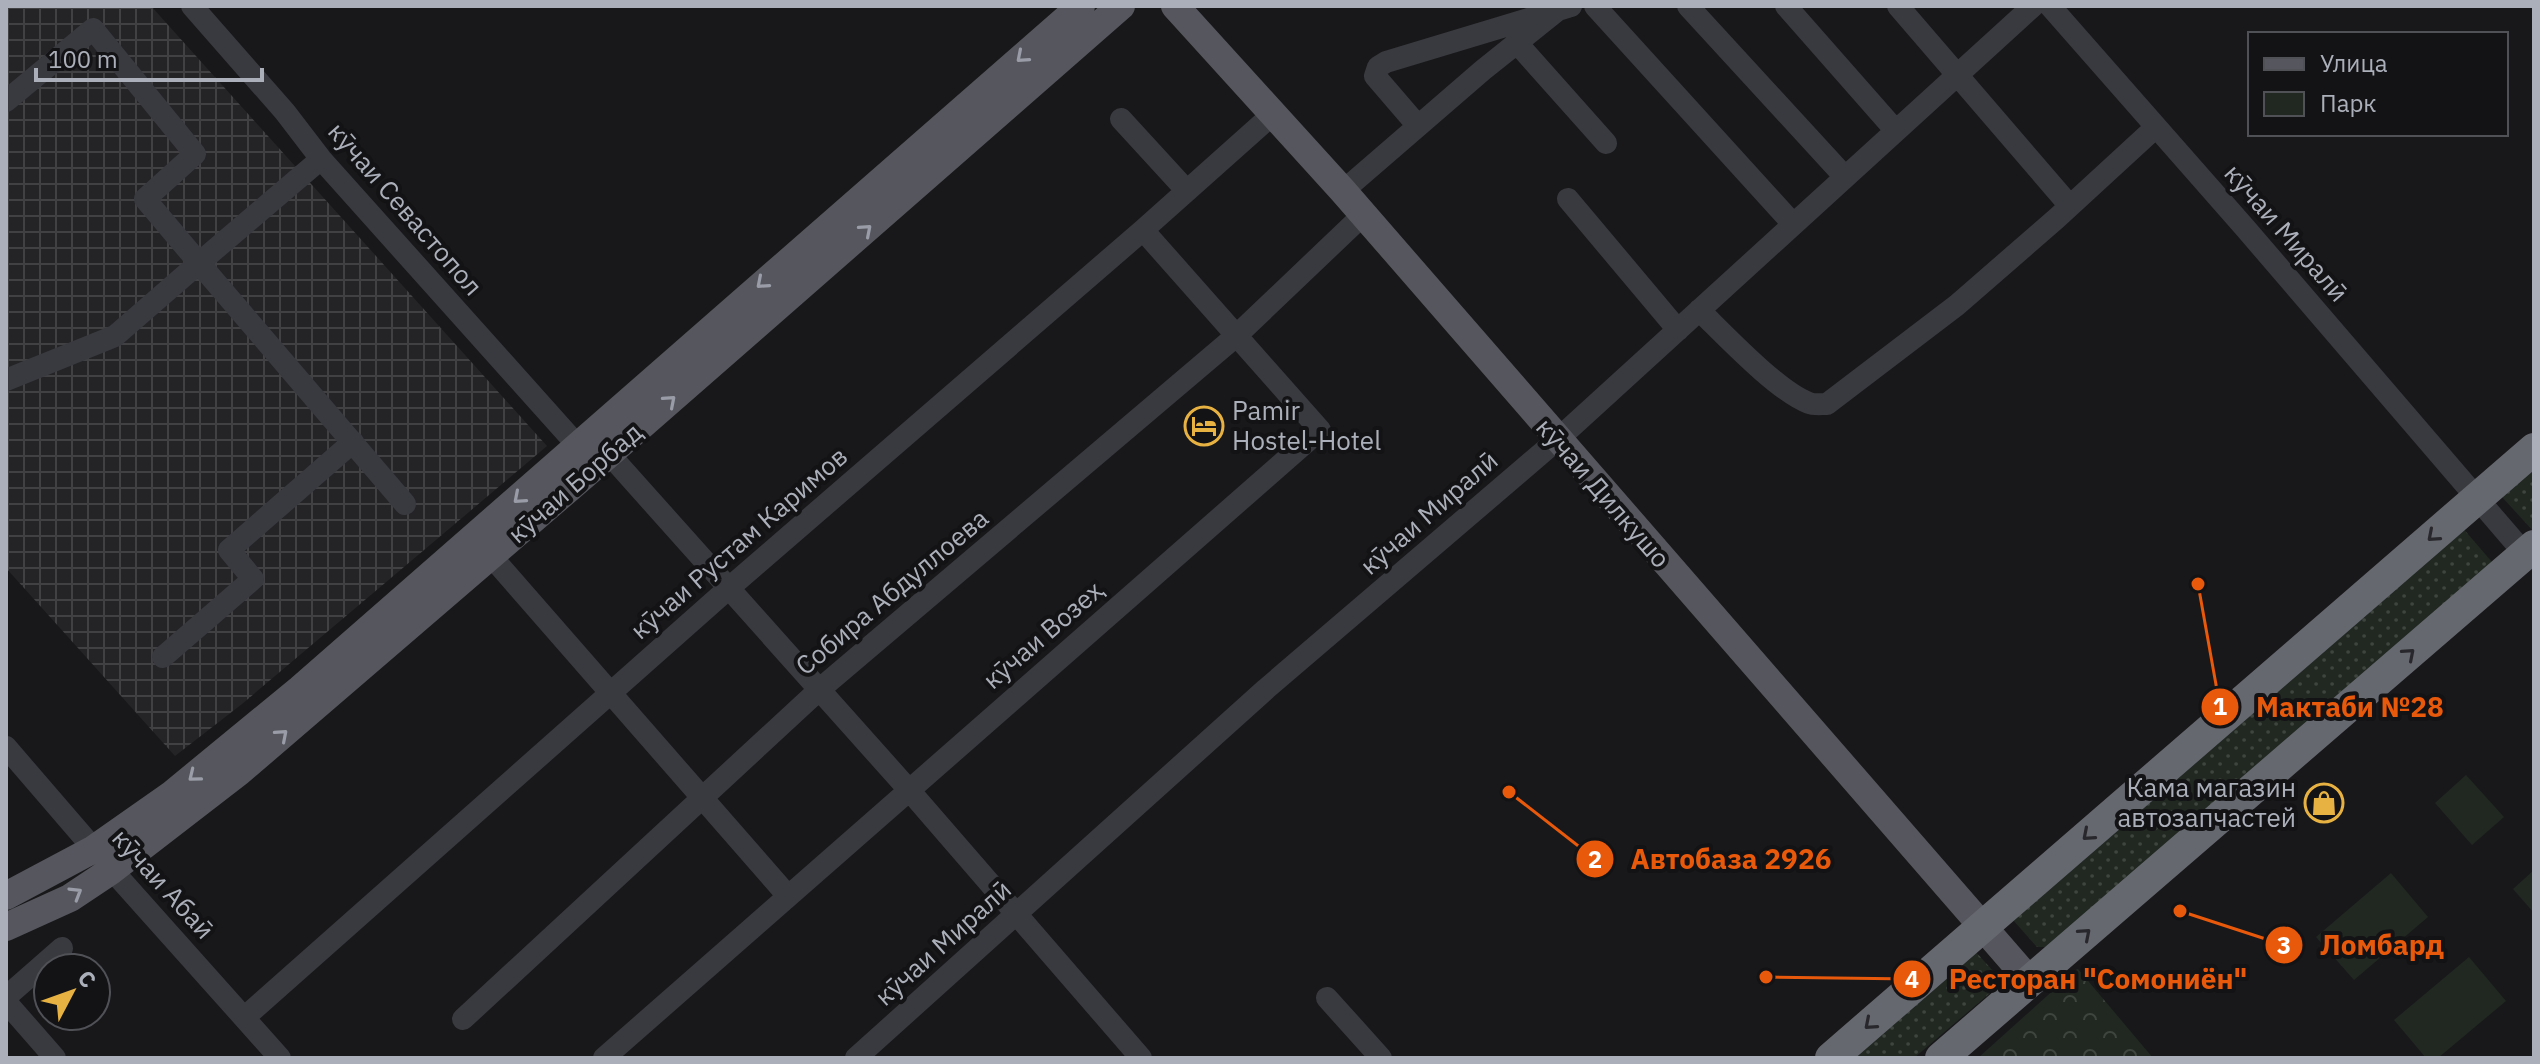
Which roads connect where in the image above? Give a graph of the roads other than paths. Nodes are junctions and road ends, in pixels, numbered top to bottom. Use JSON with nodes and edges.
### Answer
{"nodes":[{"id":1,"x":192,"y":6,"type":"edge"},
{"id":2,"x":1081,"y":6,"type":"edge"},
{"id":3,"x":1121,"y":6,"type":"edge"},
{"id":4,"x":1175,"y":6,"type":"edge"},
{"id":5,"x":1595,"y":6,"type":"edge"},
{"id":6,"x":1688,"y":6,"type":"edge"},
{"id":7,"x":1786,"y":6,"type":"edge"},
{"id":8,"x":1898,"y":6,"type":"edge"},
{"id":9,"x":2033,"y":6,"type":"edge"},
{"id":10,"x":2050,"y":6,"type":"edge"},
{"id":11,"x":1564,"y":8,"type":"edge"},
{"id":12,"x":1517,"y":43,"type":"junction"},
{"id":13,"x":1957,"y":74,"type":"junction"},
{"id":14,"x":6,"y":101,"type":"edge"},
{"id":15,"x":1273,"y":114,"type":"junction"},
{"id":16,"x":1121,"y":119,"type":"dead end"},
{"id":17,"x":1418,"y":126,"type":"junction"},
{"id":18,"x":2156,"y":127,"type":"junction"},
{"id":19,"x":1896,"y":131,"type":"junction"},
{"id":20,"x":1606,"y":143,"type":"dead end"},
{"id":21,"x":321,"y":159,"type":"junction"},
{"id":22,"x":1845,"y":177,"type":"junction"},
{"id":23,"x":1187,"y":191,"type":"junction"},
{"id":24,"x":1343,"y":191,"type":"junction"},
{"id":25,"x":1568,"y":199,"type":"dead end"},
{"id":26,"x":2070,"y":206,"type":"junction"},
{"id":27,"x":1363,"y":215,"type":"junction"},
{"id":28,"x":1793,"y":224,"type":"junction"},
{"id":29,"x":1143,"y":230,"type":"junction"},
{"id":30,"x":199,"y":263,"type":"junction"},
{"id":31,"x":1699,"y":310,"type":"junction"},
{"id":32,"x":1678,"y":330,"type":"junction"},
{"id":33,"x":1236,"y":336,"type":"junction"},
{"id":34,"x":6,"y":380,"type":"edge"},
{"id":35,"x":1557,"y":440,"type":"junction"},
{"id":36,"x":353,"y":442,"type":"junction"},
{"id":37,"x":578,"y":446,"type":"junction"},
{"id":38,"x":2534,"y":449,"type":"edge"},
{"id":39,"x":609,"y":454,"type":"junction"},
{"id":40,"x":2476,"y":499,"type":"junction"},
{"id":41,"x":405,"y":504,"type":"dead end"},
{"id":42,"x":2529,"y":550,"type":"edge"},
{"id":43,"x":491,"y":556,"type":"junction"},
{"id":44,"x":729,"y":588,"type":"junction"},
{"id":45,"x":163,"y":657,"type":"dead end"},
{"id":46,"x":820,"y":689,"type":"junction"},
{"id":47,"x":612,"y":691,"type":"junction"},
{"id":48,"x":6,"y":747,"type":"edge"},
{"id":49,"x":909,"y":790,"type":"junction"},
{"id":50,"x":703,"y":797,"type":"junction"},
{"id":51,"x":103,"y":860,"type":"junction"},
{"id":52,"x":6,"y":896,"type":"edge"},
{"id":53,"x":788,"y":896,"type":"junction"},
{"id":54,"x":1016,"y":916,"type":"junction"},
{"id":55,"x":6,"y":927,"type":"edge"},
{"id":56,"x":1982,"y":927,"type":"junction"},
{"id":57,"x":62,"y":948,"type":"dead end"},
{"id":58,"x":2030,"y":981,"type":"junction"},
{"id":59,"x":1327,"y":998,"type":"dead end"},
{"id":60,"x":6,"y":1000,"type":"edge"},
{"id":61,"x":245,"y":1017,"type":"junction"},
{"id":62,"x":463,"y":1019,"type":"dead end"},
{"id":63,"x":55,"y":1058,"type":"edge"},
{"id":64,"x":280,"y":1058,"type":"edge"},
{"id":65,"x":604,"y":1058,"type":"edge"},
{"id":66,"x":856,"y":1058,"type":"edge"},
{"id":67,"x":1141,"y":1058,"type":"edge"},
{"id":68,"x":1381,"y":1058,"type":"edge"},
{"id":69,"x":1831,"y":1058,"type":"edge"},
{"id":70,"x":1941,"y":1058,"type":"edge"}],
"edges":[{"from":1,"to":21,"type":"street","name":"кӯчаи Севастопол"},
{"from":2,"to":37,"type":"main road","name":"кӯчаи Борбад","one_way":true},
{"from":39,"to":3,"type":"main road","name":"кӯчаи Борбад","one_way":true},
{"from":4,"to":15,"type":"main road","name":"кӯчаи Дилкушо"},
{"from":5,"to":28,"type":"street"},
{"from":6,"to":22,"type":"street"},
{"from":7,"to":19,"type":"street"},
{"from":8,"to":13,"type":"street"},
{"from":9,"to":13,"type":"street","name":"кӯчаи Миралӣ"},
{"from":10,"to":18,"type":"street","name":"кӯчаи Миралӣ"},
{"from":11,"to":12,"type":"street"},
{"from":11,"to":17,"type":"street"},
{"from":12,"to":17,"type":"street"},
{"from":12,"to":20,"type":"street"},
{"from":13,"to":19,"type":"street","name":"кӯчаи Миралӣ"},
{"from":13,"to":26,"type":"street"},
{"from":14,"to":30,"type":"street"},
{"from":15,"to":23,"type":"street","name":"кӯчаи Рустам Каримов"},
{"from":15,"to":24,"type":"main road","name":"кӯчаи Дилкушо"},
{"from":16,"to":23,"type":"street"},
{"from":17,"to":24,"type":"street"},
{"from":18,"to":26,"type":"street"},
{"from":18,"to":40,"type":"street","name":"кӯчаи Миралӣ"},
{"from":19,"to":22,"type":"street","name":"кӯчаи Миралӣ"},
{"from":21,"to":30,"type":"street"},
{"from":21,"to":37,"type":"street","name":"кӯчаи Севастопол"},
{"from":22,"to":28,"type":"street","name":"кӯчаи Миралӣ"},
{"from":23,"to":29,"type":"street","name":"кӯчаи Рустам Каримов"},
{"from":24,"to":27,"type":"main road","name":"кӯчаи Дилкушо"},
{"from":25,"to":32,"type":"street"},
{"from":26,"to":31,"type":"street"},
{"from":27,"to":33,"type":"street","name":"Собира Абдуллоева"},
{"from":27,"to":35,"type":"main road","name":"кӯчаи Дилкушо"},
{"from":28,"to":31,"type":"street","name":"кӯчаи Миралӣ"},
{"from":29,"to":33,"type":"street","name":"кӯчаи Возеҳ"},
{"from":29,"to":44,"type":"street","name":"кӯчаи Рустам Каримов"},
{"from":30,"to":34,"type":"street"},
{"from":30,"to":36,"type":"street"},
{"from":31,"to":32,"type":"street","name":"кӯчаи Миралӣ"},
{"from":32,"to":35,"type":"street","name":"кӯчаи Миралӣ"},
{"from":33,"to":46,"type":"street","name":"Собира Абдуллоева"},
{"from":33,"to":49,"type":"street","name":"кӯчаи Возеҳ"},
{"from":35,"to":54,"type":"street","name":"кӯчаи Миралӣ"},
{"from":35,"to":56,"type":"main road","name":"кӯчаи Дилкушо"},
{"from":36,"to":41,"type":"street"},
{"from":36,"to":45,"type":"street"},
{"from":37,"to":51,"type":"main road","name":"кӯчаи Борбад","one_way":true},
{"from":38,"to":40,"type":"highway"},
{"from":39,"to":43,"type":"main road","name":"кӯчаи Борбад"},
{"from":39,"to":44,"type":"street"},
{"from":40,"to":42,"type":"street","name":"кӯчаи Миралӣ"},
{"from":40,"to":56,"type":"highway","one_way":true},
{"from":58,"to":42,"type":"highway","one_way":true},
{"from":43,"to":47,"type":"street"},
{"from":51,"to":43,"type":"main road","name":"кӯчаи Борбад","one_way":true},
{"from":44,"to":46,"type":"street"},
{"from":44,"to":47,"type":"street","name":"кӯчаи Рустам Каримов"},
{"from":46,"to":49,"type":"street"},
{"from":46,"to":50,"type":"street","name":"Собира Абдуллоева"},
{"from":47,"to":50,"type":"street"},
{"from":47,"to":61,"type":"street","name":"кӯчаи Рустам Каримов"},
{"from":48,"to":51,"type":"street","name":"кӯчаи Абаӣ"},
{"from":49,"to":53,"type":"street","name":"кӯчаи Возеҳ"},
{"from":49,"to":54,"type":"street"},
{"from":50,"to":53,"type":"street"},
{"from":50,"to":62,"type":"street","name":"Собира Абдуллоева"},
{"from":51,"to":52,"type":"main road","name":"кӯчаи Борбад"},
{"from":55,"to":51,"type":"main road","name":"кӯчаи Борбад","one_way":true},
{"from":51,"to":61,"type":"street","name":"кӯчаи Абаӣ"},
{"from":53,"to":65,"type":"street","name":"кӯчаи Возеҳ"},
{"from":54,"to":66,"type":"street","name":"кӯчаи Миралӣ"},
{"from":54,"to":67,"type":"street"},
{"from":56,"to":58,"type":"main road","name":"кӯчаи Дилкушо"},
{"from":56,"to":69,"type":"highway","one_way":true},
{"from":57,"to":60,"type":"street"},
{"from":58,"to":70,"type":"highway"},
{"from":59,"to":68,"type":"street"},
{"from":60,"to":63,"type":"street"},
{"from":61,"to":64,"type":"street","name":"кӯчаи Абаӣ"}]}
